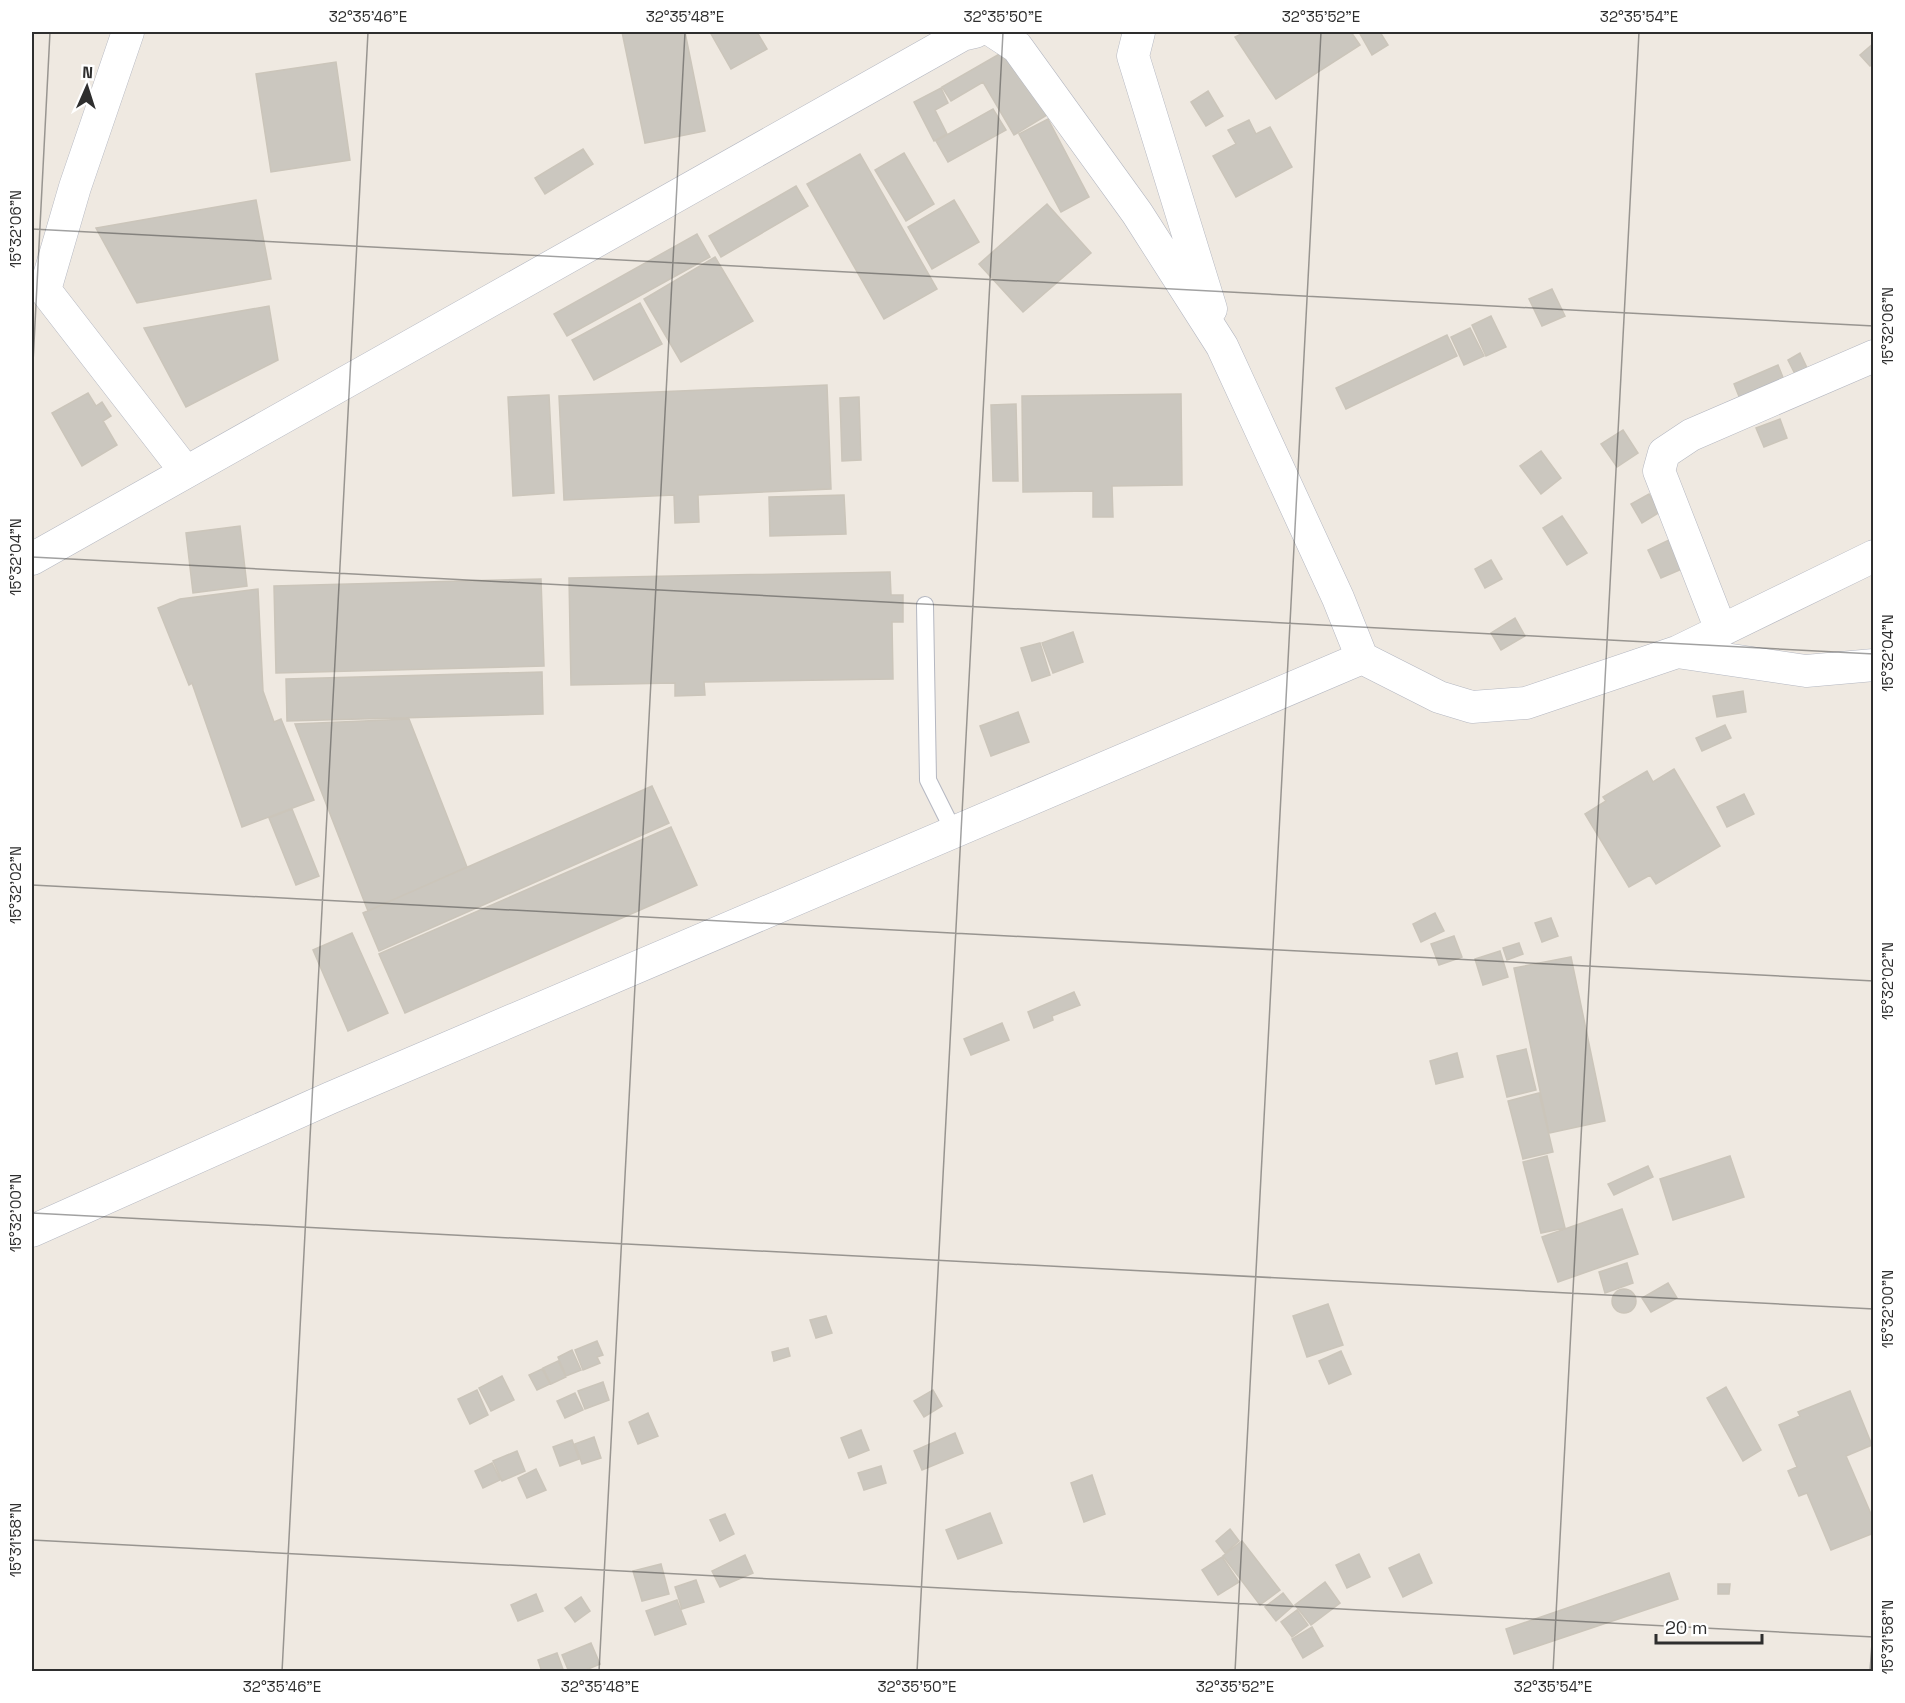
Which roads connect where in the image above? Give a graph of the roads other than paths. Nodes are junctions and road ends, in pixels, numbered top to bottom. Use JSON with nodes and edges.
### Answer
{"nodes":[{"id":1,"x":128,"y":32,"type":"edge"},
{"id":2,"x":975,"y":32,"type":"edge"},
{"id":3,"x":994,"y":32,"type":"edge"},
{"id":4,"x":1139,"y":32,"type":"edge"},
{"id":5,"x":38,"y":294,"type":"edge"},
{"id":6,"x":1222,"y":346,"type":"junction"},
{"id":7,"x":1874,"y":356,"type":"edge"},
{"id":8,"x":186,"y":472,"type":"junction"},
{"id":9,"x":1874,"y":556,"type":"edge"},
{"id":10,"x":32,"y":559,"type":"edge"},
{"id":11,"x":926,"y":605,"type":"dead end"},
{"id":12,"x":1721,"y":630,"type":"junction"},
{"id":13,"x":1677,"y":652,"type":"junction"},
{"id":14,"x":1362,"y":658,"type":"junction"},
{"id":15,"x":1874,"y":665,"type":"edge"},
{"id":16,"x":954,"y":832,"type":"junction"},
{"id":17,"x":32,"y":1231,"type":"edge"}],
"edges":[{"from":1,"to":5,"type":"street"},
{"from":2,"to":8,"type":"street"},
{"from":3,"to":6,"type":"street"},
{"from":4,"to":6,"type":"street"},
{"from":5,"to":8,"type":"street"},
{"from":6,"to":14,"type":"street"},
{"from":7,"to":12,"type":"street"},
{"from":8,"to":10,"type":"street"},
{"from":9,"to":12,"type":"street"},
{"from":11,"to":16,"type":"lane"},
{"from":12,"to":13,"type":"street"},
{"from":13,"to":14,"type":"street"},
{"from":13,"to":15,"type":"street"},
{"from":14,"to":16,"type":"street"},
{"from":16,"to":17,"type":"street"}]}
